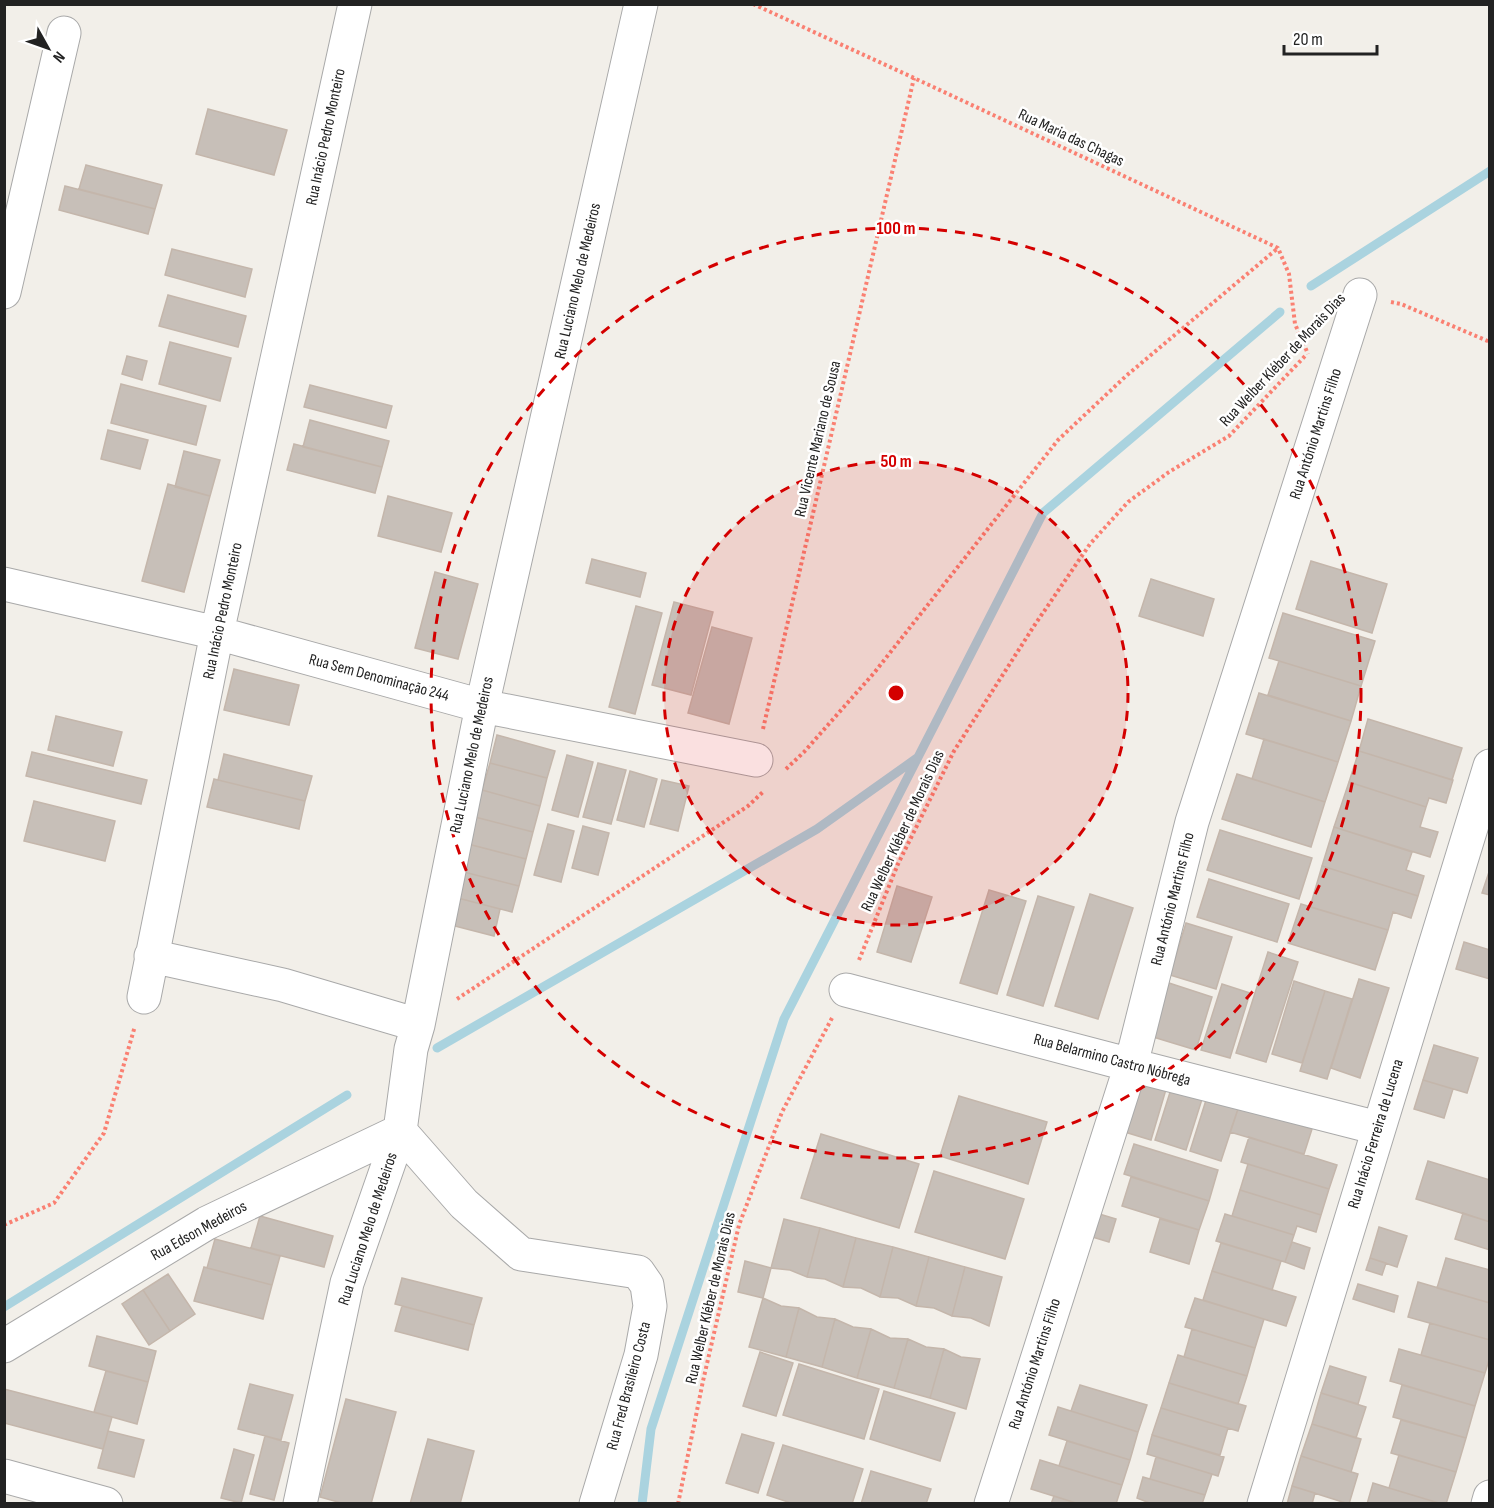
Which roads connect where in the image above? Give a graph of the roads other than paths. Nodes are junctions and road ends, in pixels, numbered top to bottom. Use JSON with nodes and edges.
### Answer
{"nodes":[{"id":1,"x":355,"y":4,"type":"edge"},
{"id":2,"x":641,"y":4,"type":"edge"},
{"id":3,"x":64,"y":33,"type":"dead end"},
{"id":4,"x":4,"y":291,"type":"edge"},
{"id":5,"x":1360,"y":295,"type":"road end"},
{"id":6,"x":4,"y":584,"type":"edge"},
{"id":7,"x":217,"y":633,"type":"junction"},
{"id":8,"x":482,"y":706,"type":"junction"},
{"id":9,"x":1490,"y":766,"type":"edge"},
{"id":10,"x":768,"y":767,"type":"road end"},
{"id":11,"x":151,"y":956,"type":"junction"},
{"id":12,"x":846,"y":990,"type":"road end"},
{"id":13,"x":144,"y":997,"type":"road end"},
{"id":14,"x":418,"y":1025,"type":"junction"},
{"id":15,"x":1131,"y":1065,"type":"junction"},
{"id":16,"x":1378,"y":1128,"type":"junction"},
{"id":17,"x":400,"y":1131,"type":"junction"},
{"id":18,"x":4,"y":1346,"type":"edge"},
{"id":19,"x":19,"y":1487,"type":"edge"},
{"id":20,"x":1490,"y":1497,"type":"edge"},
{"id":21,"x":106,"y":1503,"type":"edge"},
{"id":22,"x":300,"y":1503,"type":"edge"},
{"id":23,"x":596,"y":1503,"type":"edge"},
{"id":24,"x":991,"y":1503,"type":"edge"},
{"id":25,"x":1264,"y":1503,"type":"edge"},
{"id":26,"x":1488,"y":1503,"type":"edge"}],
"edges":[{"from":1,"to":7,"type":"street","name":"Rua Inácio Pedro Monteiro"},
{"from":2,"to":8,"type":"street","name":"Rua Luciano Melo de Medeiros"},
{"from":3,"to":4,"type":"street"},
{"from":5,"to":15,"type":"street","name":"Rua António Martins Filho"},
{"from":6,"to":7,"type":"street","name":"Rua Sem Denominação 244"},
{"from":7,"to":8,"type":"street","name":"Rua Sem Denominação 244"},
{"from":7,"to":11,"type":"street","name":"Rua Inácio Pedro Monteiro"},
{"from":8,"to":10,"type":"street","name":"Rua Sem Denominação 244"},
{"from":8,"to":14,"type":"street","name":"Rua Luciano Melo de Medeiros"},
{"from":9,"to":16,"type":"street","name":"Rua Inácio Ferreira de Lucena"},
{"from":11,"to":13,"type":"street","name":"Rua Inácio Pedro Monteiro"},
{"from":11,"to":14,"type":"street"},
{"from":12,"to":15,"type":"street","name":"Rua Belarmino Castro Nóbrega"},
{"from":14,"to":17,"type":"street","name":"Rua Luciano Melo de Medeiros"},
{"from":15,"to":16,"type":"street","name":"Rua Belarmino Castro Nóbrega"},
{"from":15,"to":24,"type":"street","name":"Rua António Martins Filho"},
{"from":16,"to":25,"type":"street","name":"Rua Inácio Ferreira de Lucena"},
{"from":17,"to":18,"type":"street","name":"Rua Edson Medeiros"},
{"from":17,"to":22,"type":"street","name":"Rua Luciano Melo de Medeiros"},
{"from":17,"to":23,"type":"street","name":"Rua Fred Brasileiro Costa"},
{"from":19,"to":21,"type":"street"},
{"from":20,"to":26,"type":"street"}]}
